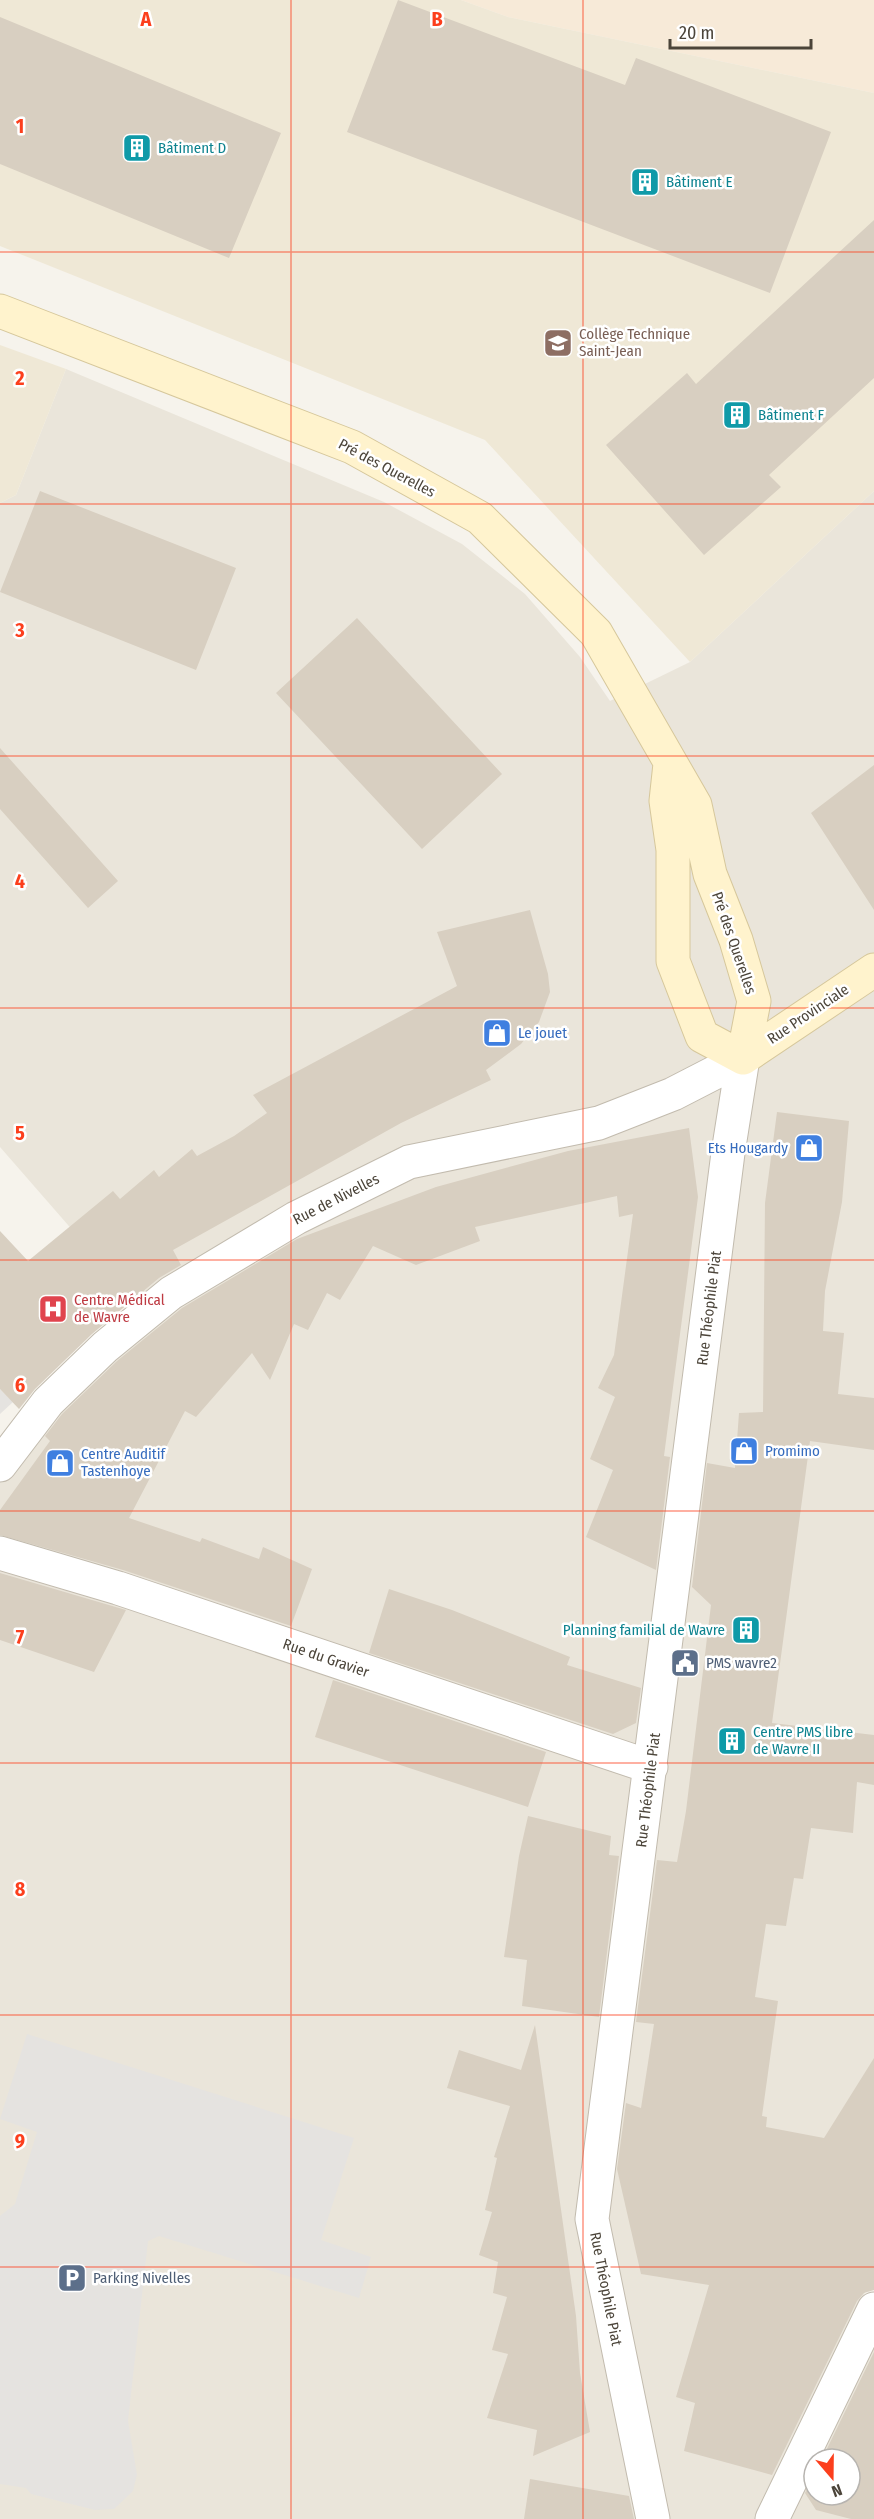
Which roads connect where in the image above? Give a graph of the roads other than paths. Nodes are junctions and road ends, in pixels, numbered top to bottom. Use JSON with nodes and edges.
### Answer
{"nodes":[{"id":1,"x":0,"y":311,"type":"edge"},
{"id":2,"x":669,"y":764,"type":"junction"},
{"id":3,"x":874,"y":970,"type":"edge"},
{"id":4,"x":743,"y":1058,"type":"junction"},
{"id":5,"x":0,"y":1465,"type":"edge"},
{"id":6,"x":0,"y":1553,"type":"edge"},
{"id":7,"x":651,"y":1767,"type":"junction"},
{"id":8,"x":874,"y":2309,"type":"edge"},
{"id":9,"x":653,"y":2519,"type":"edge"},
{"id":10,"x":772,"y":2519,"type":"edge"}],
"edges":[{"from":1,"to":2,"type":"street","name":"Pré des Querelles"},
{"from":2,"to":4,"type":"street","name":"Pré des Querelles"},
{"from":2,"to":4,"type":"street"},
{"from":3,"to":4,"type":"street","name":"Rue Provinciale"},
{"from":4,"to":5,"type":"street","name":"Rue de Nivelles"},
{"from":4,"to":7,"type":"street","name":"Rue Théophile Piat"},
{"from":6,"to":7,"type":"street","name":"Rue du Gravier"},
{"from":7,"to":9,"type":"street","name":"Rue Théophile Piat"},
{"from":8,"to":10,"type":"street"}]}
